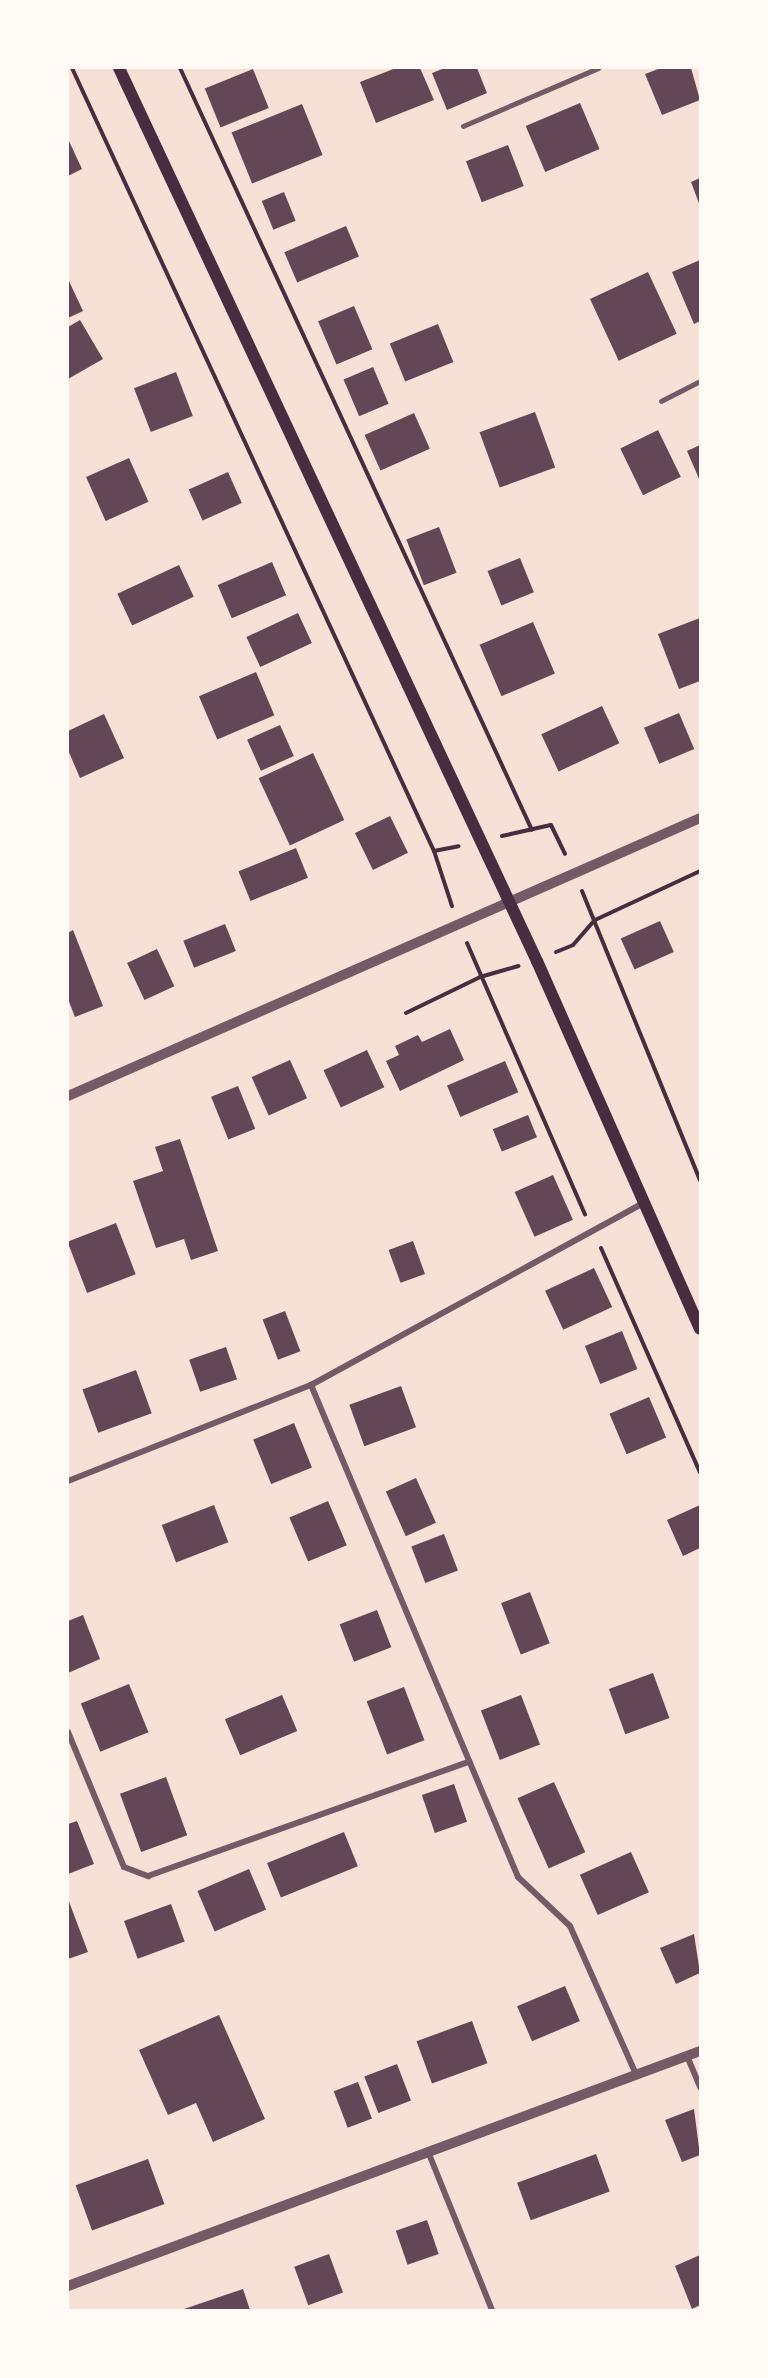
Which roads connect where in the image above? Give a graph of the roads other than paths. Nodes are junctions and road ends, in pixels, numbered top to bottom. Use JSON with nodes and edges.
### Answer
{"nodes":[{"id":1,"x":119,"y":68,"type":"edge"},
{"id":2,"x":598,"y":68,"type":"edge"},
{"id":3,"x":463,"y":126,"type":"dead end"},
{"id":4,"x":700,"y":381,"type":"edge"},
{"id":5,"x":661,"y":401,"type":"dead end"},
{"id":6,"x":700,"y":818,"type":"edge"},
{"id":7,"x":509,"y":901,"type":"junction"},
{"id":8,"x":68,"y":1096,"type":"edge"},
{"id":9,"x":644,"y":1202,"type":"junction"},
{"id":10,"x":700,"y":1329,"type":"edge"},
{"id":11,"x":311,"y":1384,"type":"junction"},
{"id":12,"x":68,"y":1481,"type":"edge"},
{"id":13,"x":68,"y":1732,"type":"edge"},
{"id":14,"x":470,"y":1762,"type":"junction"},
{"id":15,"x":700,"y":2051,"type":"edge"},
{"id":16,"x":687,"y":2056,"type":"junction"},
{"id":17,"x":636,"y":2074,"type":"junction"},
{"id":18,"x":700,"y":2087,"type":"edge"},
{"id":19,"x":429,"y":2154,"type":"junction"},
{"id":20,"x":68,"y":2286,"type":"edge"},
{"id":21,"x":492,"y":2310,"type":"edge"}],
"edges":[{"from":1,"to":7,"type":"main road"},
{"from":2,"to":3,"type":"lane"},
{"from":4,"to":5,"type":"lane"},
{"from":6,"to":7,"type":"street"},
{"from":7,"to":8,"type":"street"},
{"from":7,"to":9,"type":"main road"},
{"from":9,"to":10,"type":"main road"},
{"from":9,"to":11,"type":"street"},
{"from":11,"to":12,"type":"street"},
{"from":11,"to":14,"type":"street"},
{"from":13,"to":14,"type":"street"},
{"from":14,"to":17,"type":"street"},
{"from":15,"to":16,"type":"street"},
{"from":16,"to":17,"type":"street"},
{"from":16,"to":18,"type":"street"},
{"from":17,"to":19,"type":"street"},
{"from":19,"to":20,"type":"street"},
{"from":19,"to":21,"type":"street"}]}
